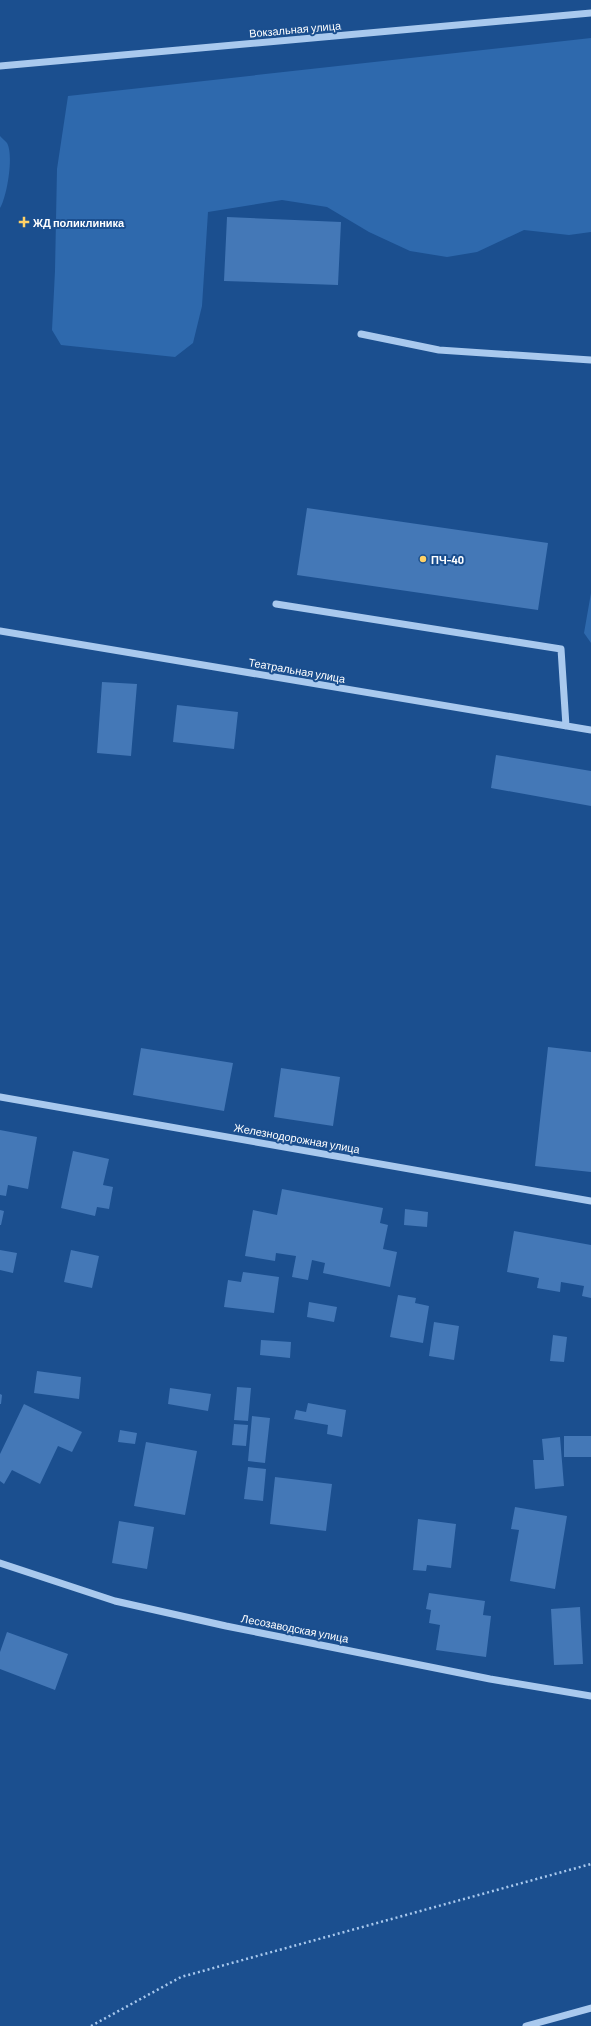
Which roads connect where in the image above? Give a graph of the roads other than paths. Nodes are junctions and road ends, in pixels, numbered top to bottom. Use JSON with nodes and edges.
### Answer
{"nodes":[{"id":1,"x":591,"y":14,"type":"edge"},
{"id":2,"x":0,"y":66,"type":"edge"},
{"id":3,"x":361,"y":334,"type":"dead end"},
{"id":4,"x":591,"y":360,"type":"edge"},
{"id":5,"x":276,"y":604,"type":"dead end"},
{"id":6,"x":0,"y":631,"type":"edge"},
{"id":7,"x":566,"y":726,"type":"junction"},
{"id":8,"x":591,"y":730,"type":"edge"},
{"id":9,"x":0,"y":1097,"type":"edge"},
{"id":10,"x":591,"y":1201,"type":"edge"},
{"id":11,"x":0,"y":1563,"type":"edge"},
{"id":12,"x":591,"y":1696,"type":"edge"},
{"id":13,"x":591,"y":2008,"type":"edge"},
{"id":14,"x":526,"y":2026,"type":"edge"}],
"edges":[{"from":1,"to":2,"type":"street","name":"Вокзальная улица"},
{"from":3,"to":4,"type":"street"},
{"from":5,"to":7,"type":"street"},
{"from":6,"to":7,"type":"street","name":"Театральная улица"},
{"from":7,"to":8,"type":"street","name":"Театральная улица"},
{"from":9,"to":10,"type":"street","name":"Железнодорожная улица"},
{"from":11,"to":12,"type":"street","name":"Лесозаводская улица"},
{"from":13,"to":14,"type":"street"}]}
